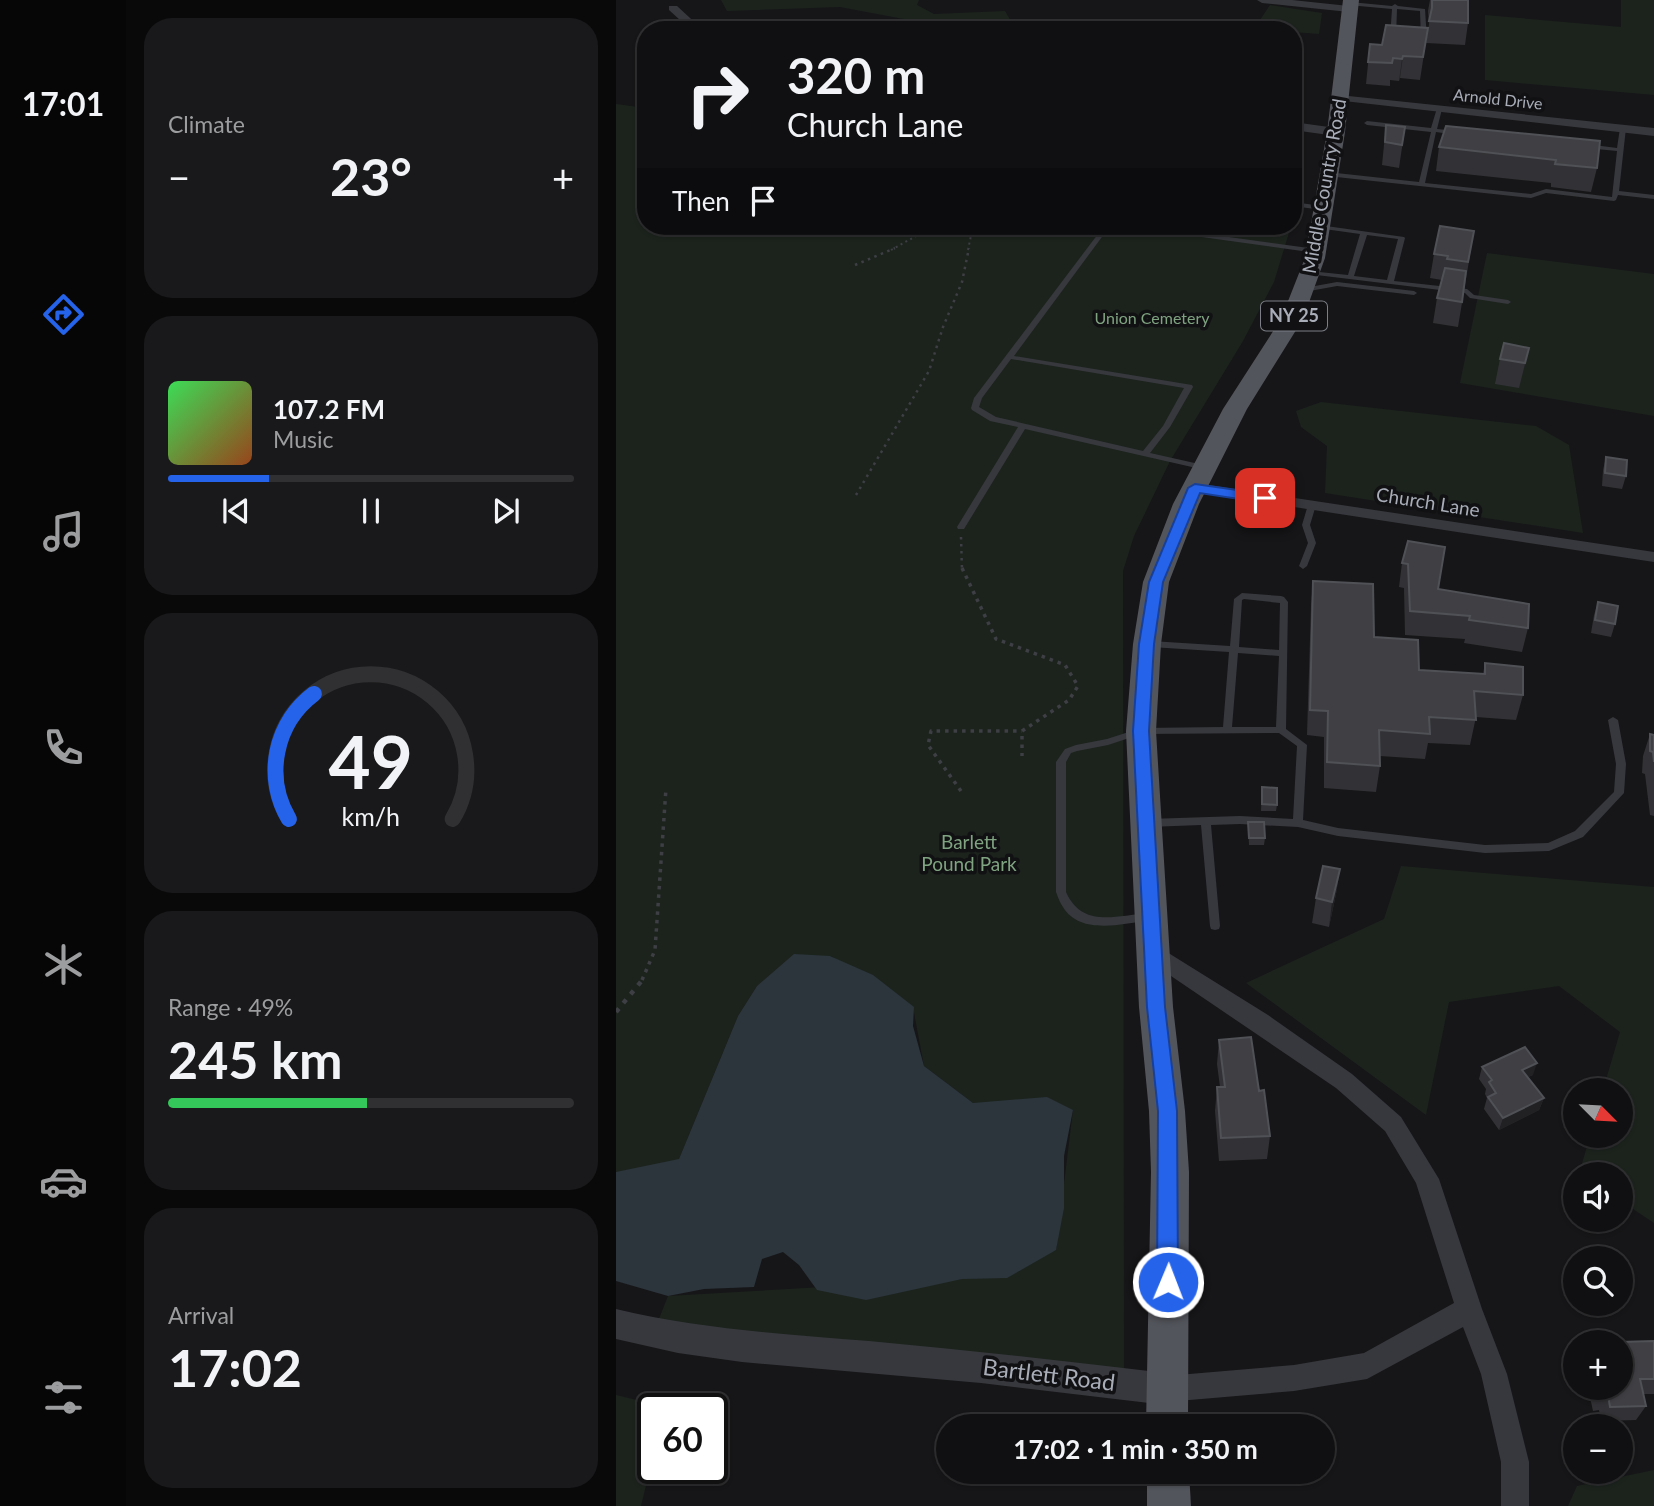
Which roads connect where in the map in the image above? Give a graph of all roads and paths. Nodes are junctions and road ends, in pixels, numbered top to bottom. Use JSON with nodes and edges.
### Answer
{"nodes":[{"id":1,"x":1262,"y":0,"type":"edge"},
{"id":2,"x":1350,"y":4,"type":"edge"},
{"id":3,"x":1395,"y":6,"type":"junction"},
{"id":4,"x":673,"y":8,"type":"dead end"},
{"id":5,"x":688,"y":21,"type":"edge"},
{"id":6,"x":1398,"y":42,"type":"edge"},
{"id":7,"x":1416,"y":45,"type":"edge"},
{"id":8,"x":1339,"y":98,"type":"junction"},
{"id":9,"x":1439,"y":109,"type":"junction"},
{"id":10,"x":1367,"y":123,"type":"dead end"},
{"id":11,"x":1302,"y":127,"type":"edge"},
{"id":12,"x":1623,"y":128,"type":"junction"},
{"id":13,"x":1434,"y":130,"type":"junction"},
{"id":14,"x":1336,"y":132,"type":"junction"},
{"id":15,"x":1654,"y":132,"type":"edge"},
{"id":16,"x":1467,"y":134,"type":"edge"},
{"id":17,"x":1572,"y":145,"type":"edge"},
{"id":18,"x":1620,"y":150,"type":"junction"},
{"id":19,"x":1327,"y":174,"type":"junction"},
{"id":20,"x":1421,"y":185,"type":"junction"},
{"id":21,"x":1617,"y":193,"type":"junction"},
{"id":22,"x":1654,"y":197,"type":"edge"},
{"id":23,"x":1302,"y":208,"type":"edge"},
{"id":24,"x":1321,"y":218,"type":"junction"},
{"id":25,"x":1364,"y":233,"type":"junction"},
{"id":26,"x":918,"y":235,"type":"edge"},
{"id":27,"x":970,"y":235,"type":"edge"},
{"id":28,"x":1100,"y":235,"type":"edge"},
{"id":29,"x":1202,"y":235,"type":"edge"},
{"id":30,"x":1316,"y":251,"type":"junction"},
{"id":31,"x":855,"y":265,"type":"dead end"},
{"id":32,"x":1351,"y":276,"type":"junction"},
{"id":33,"x":1307,"y":282,"type":"junction"},
{"id":34,"x":1390,"y":282,"type":"junction"},
{"id":35,"x":1414,"y":293,"type":"dead end"},
{"id":36,"x":1508,"y":302,"type":"dead end"},
{"id":37,"x":1009,"y":357,"type":"junction"},
{"id":38,"x":1023,"y":426,"type":"junction"},
{"id":39,"x":1145,"y":454,"type":"junction"},
{"id":40,"x":1200,"y":478,"type":"junction"},
{"id":41,"x":856,"y":495,"type":"dead end"},
{"id":42,"x":1312,"y":505,"type":"junction"},
{"id":43,"x":961,"y":527,"type":"joint"},
{"id":44,"x":1654,"y":557,"type":"edge"},
{"id":45,"x":1303,"y":566,"type":"dead end"},
{"id":46,"x":1147,"y":644,"type":"junction"},
{"id":47,"x":1235,"y":650,"type":"junction"},
{"id":48,"x":1283,"y":653,"type":"junction"},
{"id":49,"x":1613,"y":720,"type":"dead end"},
{"id":50,"x":1281,"y":730,"type":"junction"},
{"id":51,"x":1022,"y":731,"type":"junction"},
{"id":52,"x":1141,"y":731,"type":"junction"},
{"id":53,"x":1227,"y":731,"type":"junction"},
{"id":54,"x":1022,"y":756,"type":"dead end"},
{"id":55,"x":666,"y":789,"type":"dead end"},
{"id":56,"x":961,"y":791,"type":"dead end"},
{"id":57,"x":1206,"y":821,"type":"junction"},
{"id":58,"x":1145,"y":823,"type":"junction"},
{"id":59,"x":1298,"y":823,"type":"junction"},
{"id":60,"x":1215,"y":926,"type":"dead end"},
{"id":61,"x":1153,"y":935,"type":"junction"},
{"id":62,"x":616,"y":1013,"type":"edge"},
{"id":63,"x":1469,"y":1309,"type":"junction"},
{"id":64,"x":616,"y":1324,"type":"edge"},
{"id":65,"x":1167,"y":1408,"type":"edge"},
{"id":66,"x":1168,"y":1484,"type":"edge"},
{"id":67,"x":1169,"y":1506,"type":"edge"},
{"id":68,"x":1515,"y":1506,"type":"edge"}],
"edges":[{"from":1,"to":2,"type":"street"},
{"from":2,"to":3,"type":"lane"},
{"from":2,"to":8,"type":"main road","name":"Middle Country Road","number":"NY 25"},
{"from":3,"to":6,"type":"lane"},
{"from":3,"to":7,"type":"lane"},
{"from":4,"to":5,"type":"street"},
{"from":8,"to":9,"type":"street","name":"Arnold Drive"},
{"from":8,"to":14,"type":"main road","name":"Middle Country Road","number":"NY 25"},
{"from":9,"to":12,"type":"street","name":"Arnold Drive"},
{"from":9,"to":13,"type":"lane"},
{"from":10,"to":13,"type":"lane"},
{"from":11,"to":14,"type":"street"},
{"from":12,"to":15,"type":"street","name":"Arnold Drive"},
{"from":12,"to":18,"type":"lane"},
{"from":13,"to":16,"type":"lane"},
{"from":13,"to":20,"type":"lane"},
{"from":14,"to":19,"type":"main road","name":"Middle Country Road","number":"NY 25"},
{"from":17,"to":18,"type":"lane"},
{"from":18,"to":21,"type":"lane"},
{"from":19,"to":20,"type":"lane"},
{"from":19,"to":24,"type":"main road","name":"Middle Country Road","number":"NY 25"},
{"from":20,"to":21,"type":"lane"},
{"from":21,"to":22,"type":"lane"},
{"from":23,"to":24,"type":"lane"},
{"from":24,"to":25,"type":"lane"},
{"from":24,"to":30,"type":"main road","name":"Middle Country Road","number":"NY 25"},
{"from":25,"to":32,"type":"lane"},
{"from":25,"to":34,"type":"lane"},
{"from":26,"to":31,"type":"path"},
{"from":27,"to":41,"type":"path"},
{"from":28,"to":37,"type":"lane"},
{"from":29,"to":30,"type":"lane"},
{"from":30,"to":33,"type":"main road","name":"Middle Country Road","number":"NY 25"},
{"from":32,"to":33,"type":"lane"},
{"from":32,"to":34,"type":"lane"},
{"from":33,"to":35,"type":"lane"},
{"from":33,"to":40,"type":"main road","name":"Middle Country Road","number":"NY 25"},
{"from":34,"to":36,"type":"lane"},
{"from":37,"to":38,"type":"lane"},
{"from":37,"to":39,"type":"lane"},
{"from":38,"to":39,"type":"lane"},
{"from":38,"to":43,"type":"lane"},
{"from":39,"to":40,"type":"lane"},
{"from":40,"to":42,"type":"street","name":"Church Lane"},
{"from":40,"to":46,"type":"main road","name":"Middle Country Road","number":"NY 25"},
{"from":42,"to":44,"type":"street","name":"Church Lane"},
{"from":42,"to":45,"type":"lane"},
{"from":43,"to":51,"type":"path"},
{"from":46,"to":47,"type":"lane"},
{"from":46,"to":52,"type":"main road","name":"Middle Country Road","number":"NY 25"},
{"from":47,"to":48,"type":"lane"},
{"from":47,"to":48,"type":"lane"},
{"from":47,"to":53,"type":"lane"},
{"from":48,"to":50,"type":"lane"},
{"from":49,"to":59,"type":"lane"},
{"from":50,"to":53,"type":"lane"},
{"from":50,"to":59,"type":"lane"},
{"from":51,"to":54,"type":"path"},
{"from":51,"to":56,"type":"path"},
{"from":52,"to":53,"type":"lane"},
{"from":52,"to":58,"type":"main road","name":"Middle Country Road","number":"NY 25"},
{"from":52,"to":61,"type":"lane"},
{"from":55,"to":62,"type":"path"},
{"from":57,"to":58,"type":"lane"},
{"from":57,"to":59,"type":"lane"},
{"from":57,"to":60,"type":"lane"},
{"from":58,"to":61,"type":"main road","name":"Middle Country Road","number":"NY 25"},
{"from":61,"to":63,"type":"street"},
{"from":61,"to":65,"type":"main road","name":"Middle Country Road","number":"NY 25"},
{"from":63,"to":65,"type":"street","name":"Bartlett Road"},
{"from":63,"to":68,"type":"street"},
{"from":64,"to":65,"type":"street","name":"Bartlett Road"},
{"from":66,"to":67,"type":"main road"}]}
